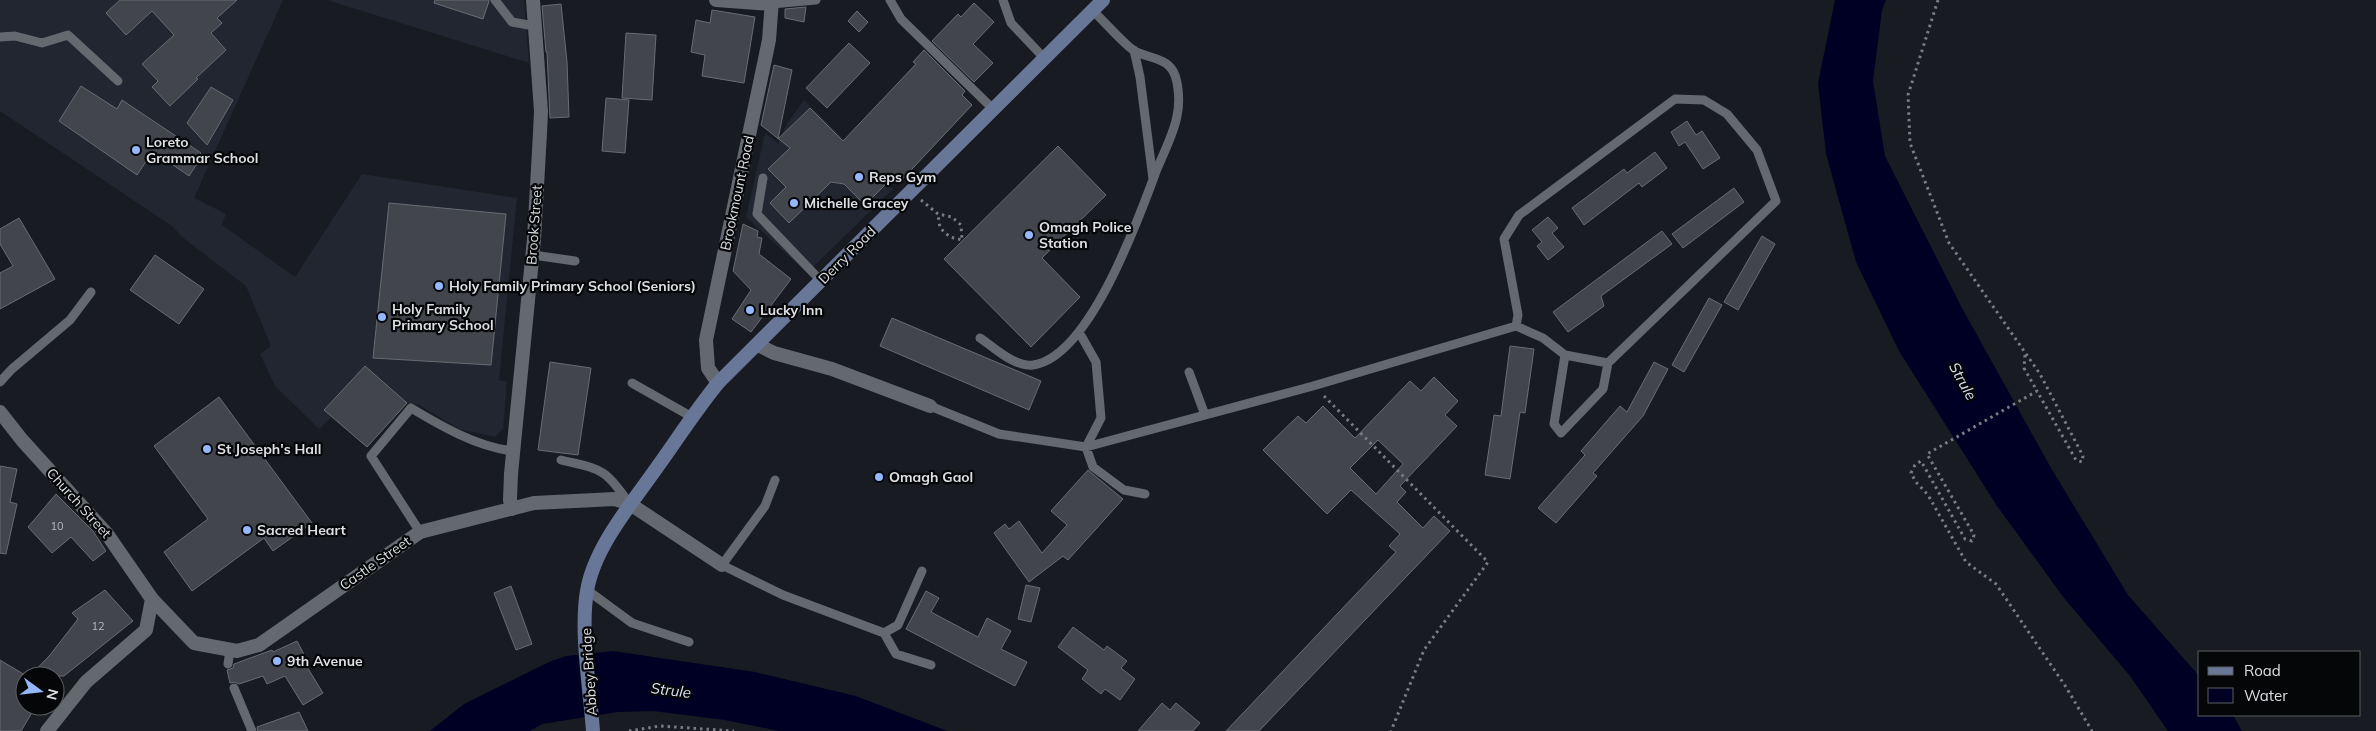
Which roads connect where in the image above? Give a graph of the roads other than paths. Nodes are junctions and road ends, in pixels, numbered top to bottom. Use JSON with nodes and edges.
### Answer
{"nodes":[{"id":1,"x":494,"y":0,"type":"edge"},
{"id":2,"x":533,"y":0,"type":"edge"},
{"id":3,"x":716,"y":0,"type":"edge"},
{"id":4,"x":816,"y":0,"type":"edge"},
{"id":5,"x":890,"y":0,"type":"edge"},
{"id":6,"x":1003,"y":0,"type":"edge"},
{"id":7,"x":1103,"y":0,"type":"edge"},
{"id":8,"x":772,"y":2,"type":"edge"},
{"id":9,"x":1092,"y":10,"type":"junction"},
{"id":10,"x":534,"y":26,"type":"junction"},
{"id":11,"x":0,"y":37,"type":"edge"},
{"id":12,"x":1134,"y":50,"type":"junction"},
{"id":13,"x":1044,"y":58,"type":"junction"},
{"id":14,"x":118,"y":81,"type":"dead end"},
{"id":15,"x":994,"y":109,"type":"junction"},
{"id":16,"x":1164,"y":153,"type":"junction"},
{"id":17,"x":1150,"y":157,"type":"junction"},
{"id":18,"x":763,"y":178,"type":"dead end"},
{"id":19,"x":1154,"y":179,"type":"junction"},
{"id":20,"x":533,"y":255,"type":"junction"},
{"id":21,"x":575,"y":261,"type":"dead end"},
{"id":22,"x":821,"y":281,"type":"junction"},
{"id":23,"x":90,"y":292,"type":"dead end"},
{"id":24,"x":1516,"y":326,"type":"junction"},
{"id":25,"x":1079,"y":332,"type":"junction"},
{"id":26,"x":980,"y":338,"type":"dead end"},
{"id":27,"x":758,"y":345,"type":"junction"},
{"id":28,"x":1565,"y":355,"type":"junction"},
{"id":29,"x":1608,"y":363,"type":"junction"},
{"id":30,"x":1188,"y":372,"type":"dead end"},
{"id":31,"x":0,"y":382,"type":"edge"},
{"id":32,"x":632,"y":383,"type":"dead end"},
{"id":33,"x":718,"y":383,"type":"junction"},
{"id":34,"x":930,"y":406,"type":"joint"},
{"id":35,"x":0,"y":412,"type":"edge"},
{"id":36,"x":1205,"y":415,"type":"junction"},
{"id":37,"x":692,"y":417,"type":"junction"},
{"id":38,"x":1086,"y":447,"type":"junction"},
{"id":39,"x":513,"y":450,"type":"junction"},
{"id":40,"x":561,"y":460,"type":"dead end"},
{"id":41,"x":775,"y":480,"type":"dead end"},
{"id":42,"x":1145,"y":494,"type":"dead end"},
{"id":43,"x":630,"y":504,"type":"junction"},
{"id":44,"x":512,"y":509,"type":"junction"},
{"id":45,"x":420,"y":532,"type":"junction"},
{"id":46,"x":722,"y":565,"type":"junction"},
{"id":47,"x":922,"y":571,"type":"dead end"},
{"id":48,"x":587,"y":590,"type":"junction"},
{"id":49,"x":152,"y":599,"type":"junction"},
{"id":50,"x":585,"y":614,"type":"joint"},
{"id":51,"x":884,"y":634,"type":"junction"},
{"id":52,"x":689,"y":642,"type":"dead end"},
{"id":53,"x":931,"y":665,"type":"dead end"},
{"id":54,"x":234,"y":688,"type":"dead end"},
{"id":55,"x":47,"y":731,"type":"edge"},
{"id":56,"x":252,"y":731,"type":"edge"},
{"id":57,"x":593,"y":731,"type":"edge"}],
"edges":[{"from":1,"to":10,"type":"lane"},
{"from":2,"to":10,"type":"street","name":"Brook Street"},
{"from":3,"to":8,"type":"street"},
{"from":4,"to":8,"type":"lane"},
{"from":5,"to":15,"type":"lane"},
{"from":6,"to":13,"type":"lane"},
{"from":7,"to":9,"type":"main road","name":"Derry Road"},
{"from":8,"to":33,"type":"street","name":"Brookmount Road"},
{"from":9,"to":12,"type":"lane"},
{"from":9,"to":13,"type":"main road","name":"Derry Road"},
{"from":10,"to":20,"type":"street","name":"Brook Street"},
{"from":11,"to":14,"type":"lane"},
{"from":12,"to":16,"type":"lane"},
{"from":12,"to":17,"type":"lane"},
{"from":13,"to":15,"type":"main road","name":"Derry Road"},
{"from":15,"to":22,"type":"main road","name":"Derry Road"},
{"from":16,"to":17,"type":"lane"},
{"from":16,"to":19,"type":"lane"},
{"from":17,"to":19,"type":"lane"},
{"from":18,"to":22,"type":"lane"},
{"from":19,"to":25,"type":"lane"},
{"from":20,"to":21,"type":"lane"},
{"from":20,"to":39,"type":"street","name":"Brook Street"},
{"from":22,"to":27,"type":"main road","name":"Derry Road"},
{"from":23,"to":31,"type":"lane"},
{"from":24,"to":28,"type":"lane"},
{"from":24,"to":29,"type":"lane"},
{"from":24,"to":36,"type":"lane"},
{"from":25,"to":26,"type":"lane"},
{"from":25,"to":38,"type":"lane"},
{"from":27,"to":33,"type":"main road","name":"Derry Road"},
{"from":27,"to":34,"type":"street"},
{"from":28,"to":29,"type":"lane"},
{"from":28,"to":29,"type":"lane"},
{"from":30,"to":36,"type":"lane"},
{"from":32,"to":37,"type":"lane"},
{"from":33,"to":37,"type":"main road","name":"Derry Road"},
{"from":34,"to":38,"type":"lane"},
{"from":35,"to":49,"type":"street","name":"Church Street"},
{"from":36,"to":38,"type":"lane"},
{"from":37,"to":43,"type":"main road","name":"Derry Road"},
{"from":38,"to":42,"type":"lane"},
{"from":39,"to":44,"type":"street","name":"Brook Street"},
{"from":39,"to":45,"type":"lane"},
{"from":40,"to":43,"type":"lane"},
{"from":41,"to":46,"type":"lane"},
{"from":43,"to":44,"type":"street","name":"Castle Street"},
{"from":43,"to":46,"type":"street"},
{"from":43,"to":48,"type":"main road","name":"Derry Road"},
{"from":44,"to":45,"type":"street","name":"Castle Street"},
{"from":45,"to":49,"type":"street","name":"Castle Street"},
{"from":46,"to":51,"type":"lane"},
{"from":47,"to":51,"type":"lane"},
{"from":48,"to":50,"type":"main road","name":"Derry Road"},
{"from":48,"to":52,"type":"lane"},
{"from":49,"to":55,"type":"street"},
{"from":50,"to":57,"type":"main road","name":"Abbey Bridge"},
{"from":51,"to":53,"type":"lane"},
{"from":54,"to":56,"type":"lane"}]}
